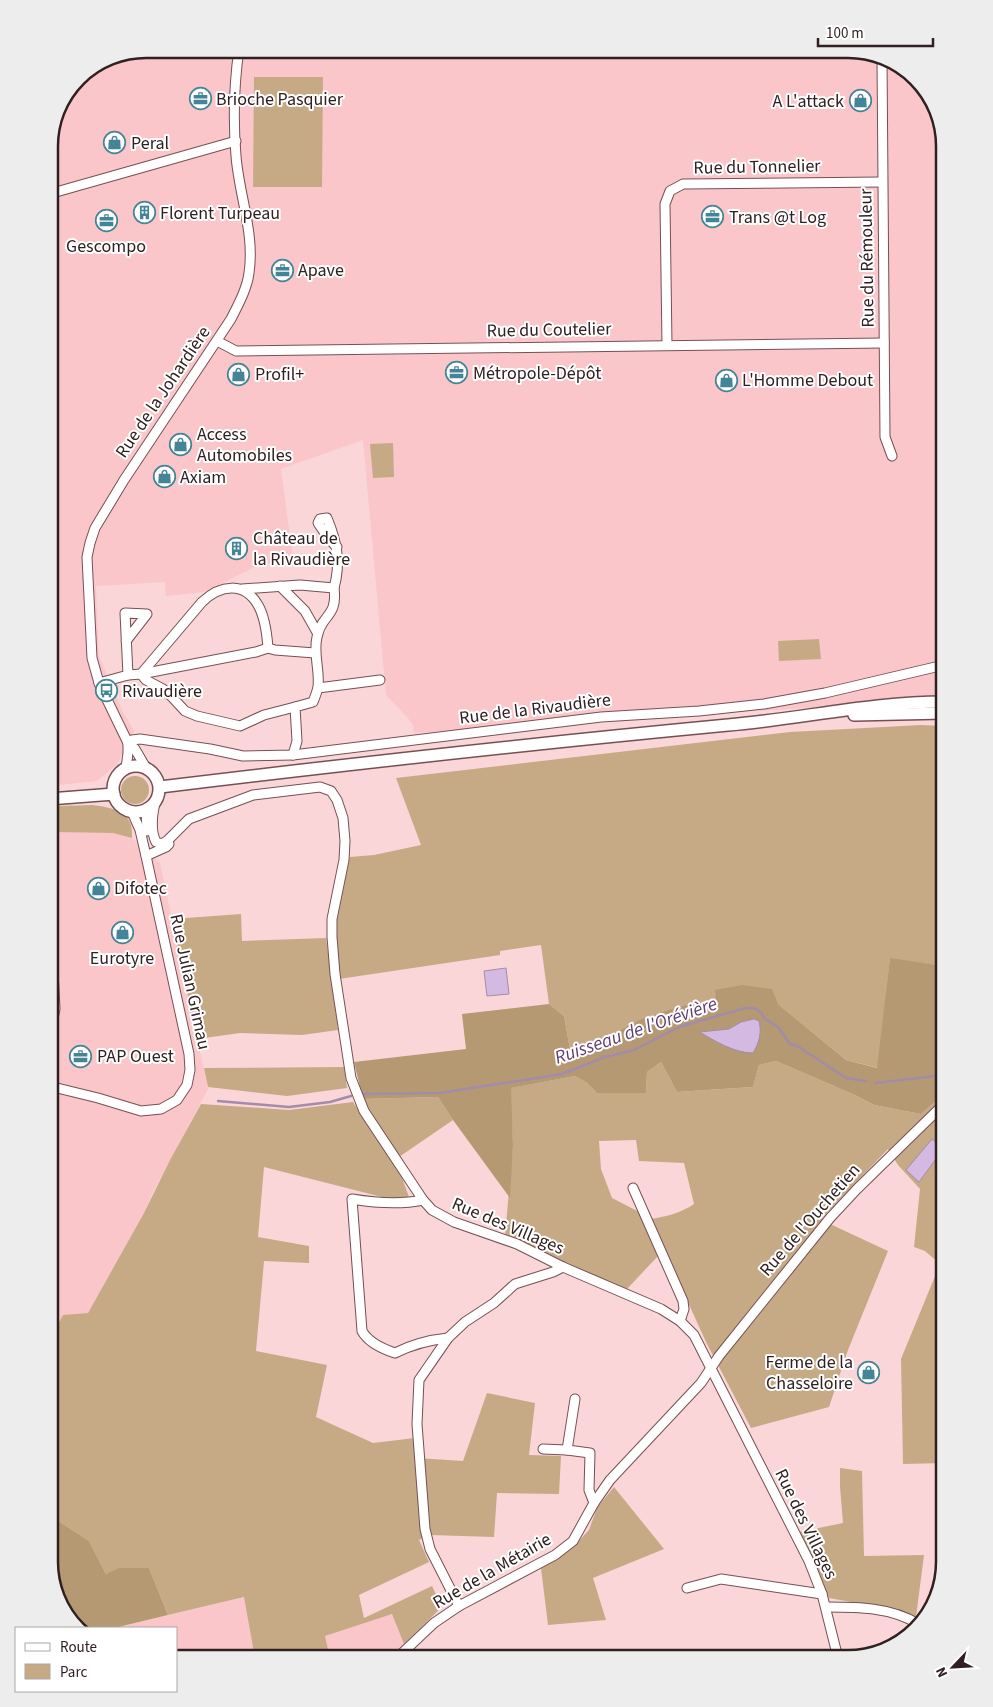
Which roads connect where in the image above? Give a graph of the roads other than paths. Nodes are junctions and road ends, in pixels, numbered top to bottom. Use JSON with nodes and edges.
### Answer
{"nodes":[{"id":1,"x":238,"y":58,"type":"edge"},
{"id":2,"x":882,"y":65,"type":"edge"},
{"id":3,"x":236,"y":141,"type":"junction"},
{"id":4,"x":882,"y":182,"type":"junction"},
{"id":5,"x":58,"y":191,"type":"edge"},
{"id":6,"x":217,"y":341,"type":"junction"},
{"id":7,"x":884,"y":344,"type":"junction"},
{"id":8,"x":667,"y":345,"type":"junction"},
{"id":9,"x":892,"y":456,"type":"dead end"},
{"id":10,"x":337,"y":547,"type":"dead end"},
{"id":11,"x":280,"y":586,"type":"junction"},
{"id":12,"x":334,"y":588,"type":"junction"},
{"id":13,"x":242,"y":589,"type":"junction"},
{"id":14,"x":318,"y":634,"type":"junction"},
{"id":15,"x":126,"y":641,"type":"dead end"},
{"id":16,"x":268,"y":648,"type":"junction"},
{"id":17,"x":315,"y":653,"type":"junction"},
{"id":18,"x":936,"y":667,"type":"edge"},
{"id":19,"x":128,"y":674,"type":"junction"},
{"id":20,"x":141,"y":674,"type":"junction"},
{"id":21,"x":380,"y":680,"type":"dead end"},
{"id":22,"x":99,"y":683,"type":"junction"},
{"id":23,"x":318,"y":688,"type":"junction"},
{"id":24,"x":936,"y":702,"type":"edge"},
{"id":25,"x":295,"y":707,"type":"junction"},
{"id":26,"x":936,"y":713,"type":"edge"},
{"id":27,"x":787,"y":718,"type":"junction"},
{"id":28,"x":128,"y":743,"type":"junction"},
{"id":29,"x":293,"y":755,"type":"junction"},
{"id":30,"x":126,"y":768,"type":"junction"},
{"id":31,"x":146,"y":768,"type":"junction"},
{"id":32,"x":160,"y":786,"type":"junction"},
{"id":33,"x":114,"y":794,"type":"junction"},
{"id":34,"x":58,"y":798,"type":"edge"},
{"id":35,"x":150,"y":807,"type":"junction"},
{"id":36,"x":132,"y":812,"type":"junction"},
{"id":37,"x":175,"y":833,"type":"junction"},
{"id":38,"x":146,"y":856,"type":"junction"},
{"id":39,"x":58,"y":1088,"type":"edge"},
{"id":40,"x":936,"y":1112,"type":"edge"},
{"id":41,"x":633,"y":1188,"type":"dead end"},
{"id":42,"x":423,"y":1200,"type":"junction"},
{"id":43,"x":563,"y":1267,"type":"junction"},
{"id":44,"x":680,"y":1321,"type":"junction"},
{"id":45,"x":448,"y":1338,"type":"junction"},
{"id":46,"x":711,"y":1367,"type":"junction"},
{"id":47,"x":575,"y":1399,"type":"dead end"},
{"id":48,"x":543,"y":1449,"type":"dead end"},
{"id":49,"x":567,"y":1450,"type":"junction"},
{"id":50,"x":594,"y":1503,"type":"junction"},
{"id":51,"x":687,"y":1588,"type":"dead end"},
{"id":52,"x":822,"y":1594,"type":"junction"},
{"id":53,"x":459,"y":1606,"type":"junction"},
{"id":54,"x":826,"y":1607,"type":"junction"},
{"id":55,"x":912,"y":1621,"type":"edge"},
{"id":56,"x":406,"y":1649,"type":"edge"},
{"id":57,"x":836,"y":1650,"type":"edge"}],
"edges":[{"from":1,"to":3,"type":"street","name":"Rue de la Johardière"},
{"from":2,"to":4,"type":"street","name":"Rue du Rémouleur"},
{"from":3,"to":5,"type":"street"},
{"from":3,"to":6,"type":"street","name":"Rue de la Johardière"},
{"from":4,"to":7,"type":"street","name":"Rue du Rémouleur"},
{"from":4,"to":8,"type":"street","name":"Rue du Tonnelier"},
{"from":6,"to":8,"type":"street","name":"Rue du Coutelier"},
{"from":6,"to":22,"type":"street","name":"Rue de la Johardière"},
{"from":7,"to":8,"type":"street","name":"Rue du Coutelier"},
{"from":7,"to":9,"type":"street","name":"Rue du Rémouleur"},
{"from":10,"to":12,"type":"street"},
{"from":11,"to":12,"type":"street"},
{"from":11,"to":13,"type":"street"},
{"from":11,"to":14,"type":"street"},
{"from":12,"to":14,"type":"street"},
{"from":13,"to":16,"type":"street"},
{"from":13,"to":20,"type":"street"},
{"from":14,"to":17,"type":"street"},
{"from":15,"to":19,"type":"street"},
{"from":16,"to":17,"type":"street"},
{"from":16,"to":20,"type":"street"},
{"from":17,"to":23,"type":"street"},
{"from":18,"to":29,"type":"street","name":"Rue de la Rivaudière"},
{"from":19,"to":20,"type":"street"},
{"from":19,"to":22,"type":"street"},
{"from":20,"to":25,"type":"street"},
{"from":21,"to":23,"type":"street"},
{"from":22,"to":28,"type":"street","name":"Rue de la Johardière"},
{"from":23,"to":25,"type":"street"},
{"from":24,"to":27,"type":"main road"},
{"from":25,"to":29,"type":"street"},
{"from":26,"to":27,"type":"main road"},
{"from":27,"to":32,"type":"main road"},
{"from":28,"to":29,"type":"street","name":"Rue de la Rivaudière"},
{"from":28,"to":30,"type":"street"},
{"from":28,"to":31,"type":"street","name":"Rue de la Johardière"},
{"from":30,"to":31,"type":"main road"},
{"from":30,"to":33,"type":"main road"},
{"from":31,"to":32,"type":"main road"},
{"from":32,"to":35,"type":"main road"},
{"from":33,"to":34,"type":"main road"},
{"from":33,"to":36,"type":"main road"},
{"from":35,"to":36,"type":"main road"},
{"from":35,"to":37,"type":"street"},
{"from":35,"to":38,"type":"street","name":"Rue Julian Grimau"},
{"from":36,"to":38,"type":"street","name":"Rue Julian Grimau"},
{"from":37,"to":38,"type":"street"},
{"from":37,"to":42,"type":"street","name":"Rue des Villages"},
{"from":38,"to":39,"type":"street","name":"Rue Julian Grimau"},
{"from":40,"to":46,"type":"street","name":"Rue de l'Ouchetien"},
{"from":41,"to":44,"type":"street"},
{"from":42,"to":43,"type":"street","name":"Rue des Villages"},
{"from":42,"to":45,"type":"street"},
{"from":43,"to":44,"type":"street","name":"Rue des Villages"},
{"from":43,"to":45,"type":"street"},
{"from":44,"to":46,"type":"street","name":"Rue des Villages"},
{"from":45,"to":53,"type":"street"},
{"from":46,"to":50,"type":"street","name":"Rue de la Métairie"},
{"from":46,"to":52,"type":"street","name":"Rue des Villages"},
{"from":47,"to":49,"type":"street"},
{"from":48,"to":49,"type":"street"},
{"from":49,"to":50,"type":"street"},
{"from":50,"to":53,"type":"street","name":"Rue de la Métairie"},
{"from":51,"to":52,"type":"street"},
{"from":52,"to":54,"type":"street","name":"Rue des Villages"},
{"from":53,"to":56,"type":"street","name":"Rue de la Métairie"},
{"from":54,"to":55,"type":"street"},
{"from":54,"to":57,"type":"street","name":"Rue des Villages"}]}
